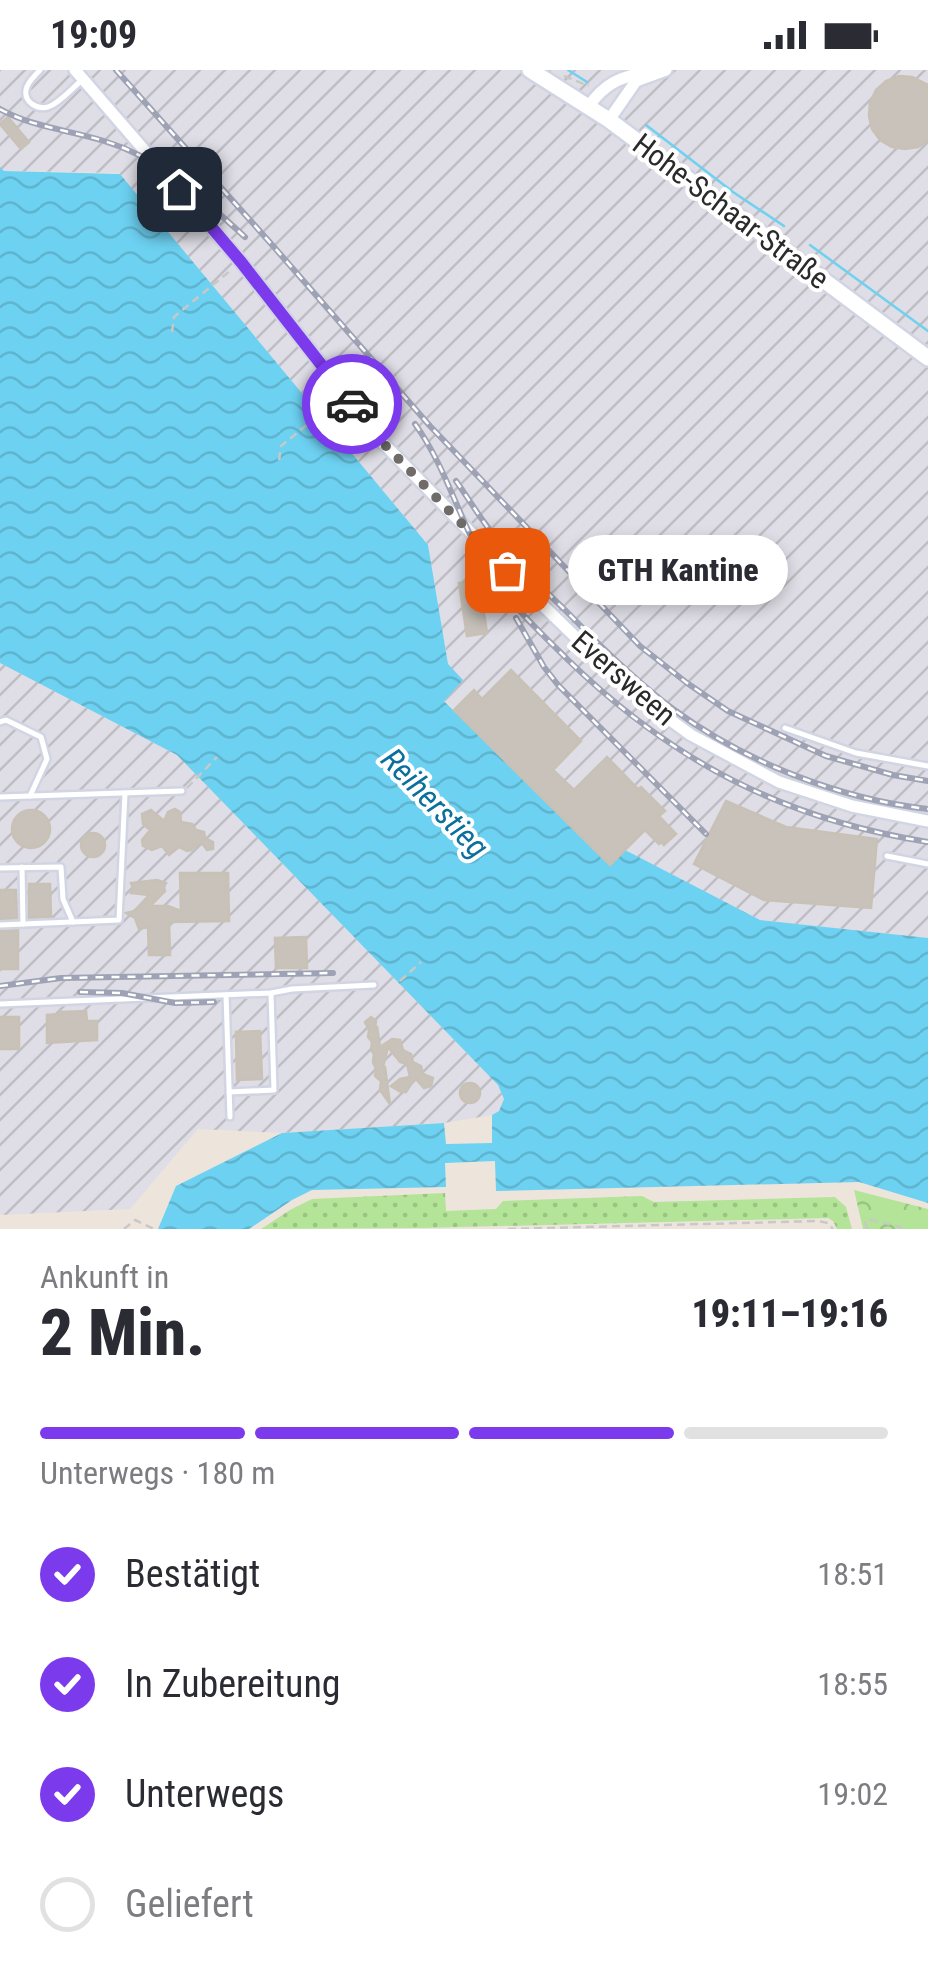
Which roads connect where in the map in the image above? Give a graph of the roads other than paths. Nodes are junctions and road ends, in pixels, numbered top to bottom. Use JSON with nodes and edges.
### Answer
{"nodes":[{"id":1,"x":40,"y":70,"type":"edge"},
{"id":2,"x":530,"y":70,"type":"edge"},
{"id":3,"x":655,"y":70,"type":"edge"},
{"id":4,"x":666,"y":70,"type":"edge"},
{"id":5,"x":79,"y":75,"type":"edge"},
{"id":6,"x":589,"y":106,"type":"junction"},
{"id":7,"x":609,"y":120,"type":"junction"},
{"id":8,"x":928,"y":358,"type":"edge"},
{"id":9,"x":0,"y":722,"type":"edge"},
{"id":10,"x":785,"y":728,"type":"dead end"},
{"id":11,"x":928,"y":766,"type":"edge"},
{"id":12,"x":182,"y":791,"type":"dead end"},
{"id":13,"x":125,"y":792,"type":"junction"},
{"id":14,"x":0,"y":796,"type":"edge"},
{"id":15,"x":30,"y":796,"type":"junction"},
{"id":16,"x":928,"y":821,"type":"edge"},
{"id":17,"x":886,"y":856,"type":"dead end"},
{"id":18,"x":928,"y":864,"type":"edge"},
{"id":19,"x":0,"y":868,"type":"edge"},
{"id":20,"x":22,"y":868,"type":"junction"},
{"id":21,"x":73,"y":922,"type":"junction"},
{"id":22,"x":0,"y":924,"type":"edge"},
{"id":23,"x":23,"y":924,"type":"junction"},
{"id":24,"x":374,"y":985,"type":"dead end"},
{"id":25,"x":271,"y":993,"type":"junction"},
{"id":26,"x":226,"y":995,"type":"junction"},
{"id":27,"x":0,"y":1004,"type":"edge"},
{"id":28,"x":230,"y":1092,"type":"junction"},
{"id":29,"x":230,"y":1117,"type":"dead end"}],
"edges":[{"from":1,"to":5,"type":"lane"},
{"from":2,"to":6,"type":"main road","name":"Hohe-Schaar-Straße"},
{"from":3,"to":6,"type":"street"},
{"from":4,"to":7,"type":"street"},
{"from":5,"to":16,"type":"street","name":"Eversween"},
{"from":6,"to":7,"type":"main road","name":"Hohe-Schaar-Straße"},
{"from":7,"to":8,"type":"main road","name":"Hohe-Schaar-Straße"},
{"from":9,"to":15,"type":"lane"},
{"from":10,"to":11,"type":"lane"},
{"from":12,"to":13,"type":"lane"},
{"from":13,"to":15,"type":"lane"},
{"from":13,"to":21,"type":"lane"},
{"from":14,"to":15,"type":"lane"},
{"from":17,"to":18,"type":"lane"},
{"from":19,"to":20,"type":"lane"},
{"from":20,"to":21,"type":"lane"},
{"from":20,"to":23,"type":"lane"},
{"from":21,"to":23,"type":"lane"},
{"from":22,"to":23,"type":"lane"},
{"from":24,"to":25,"type":"lane"},
{"from":25,"to":26,"type":"lane"},
{"from":25,"to":28,"type":"lane"},
{"from":26,"to":27,"type":"lane"},
{"from":26,"to":28,"type":"lane"},
{"from":28,"to":29,"type":"lane"}]}
